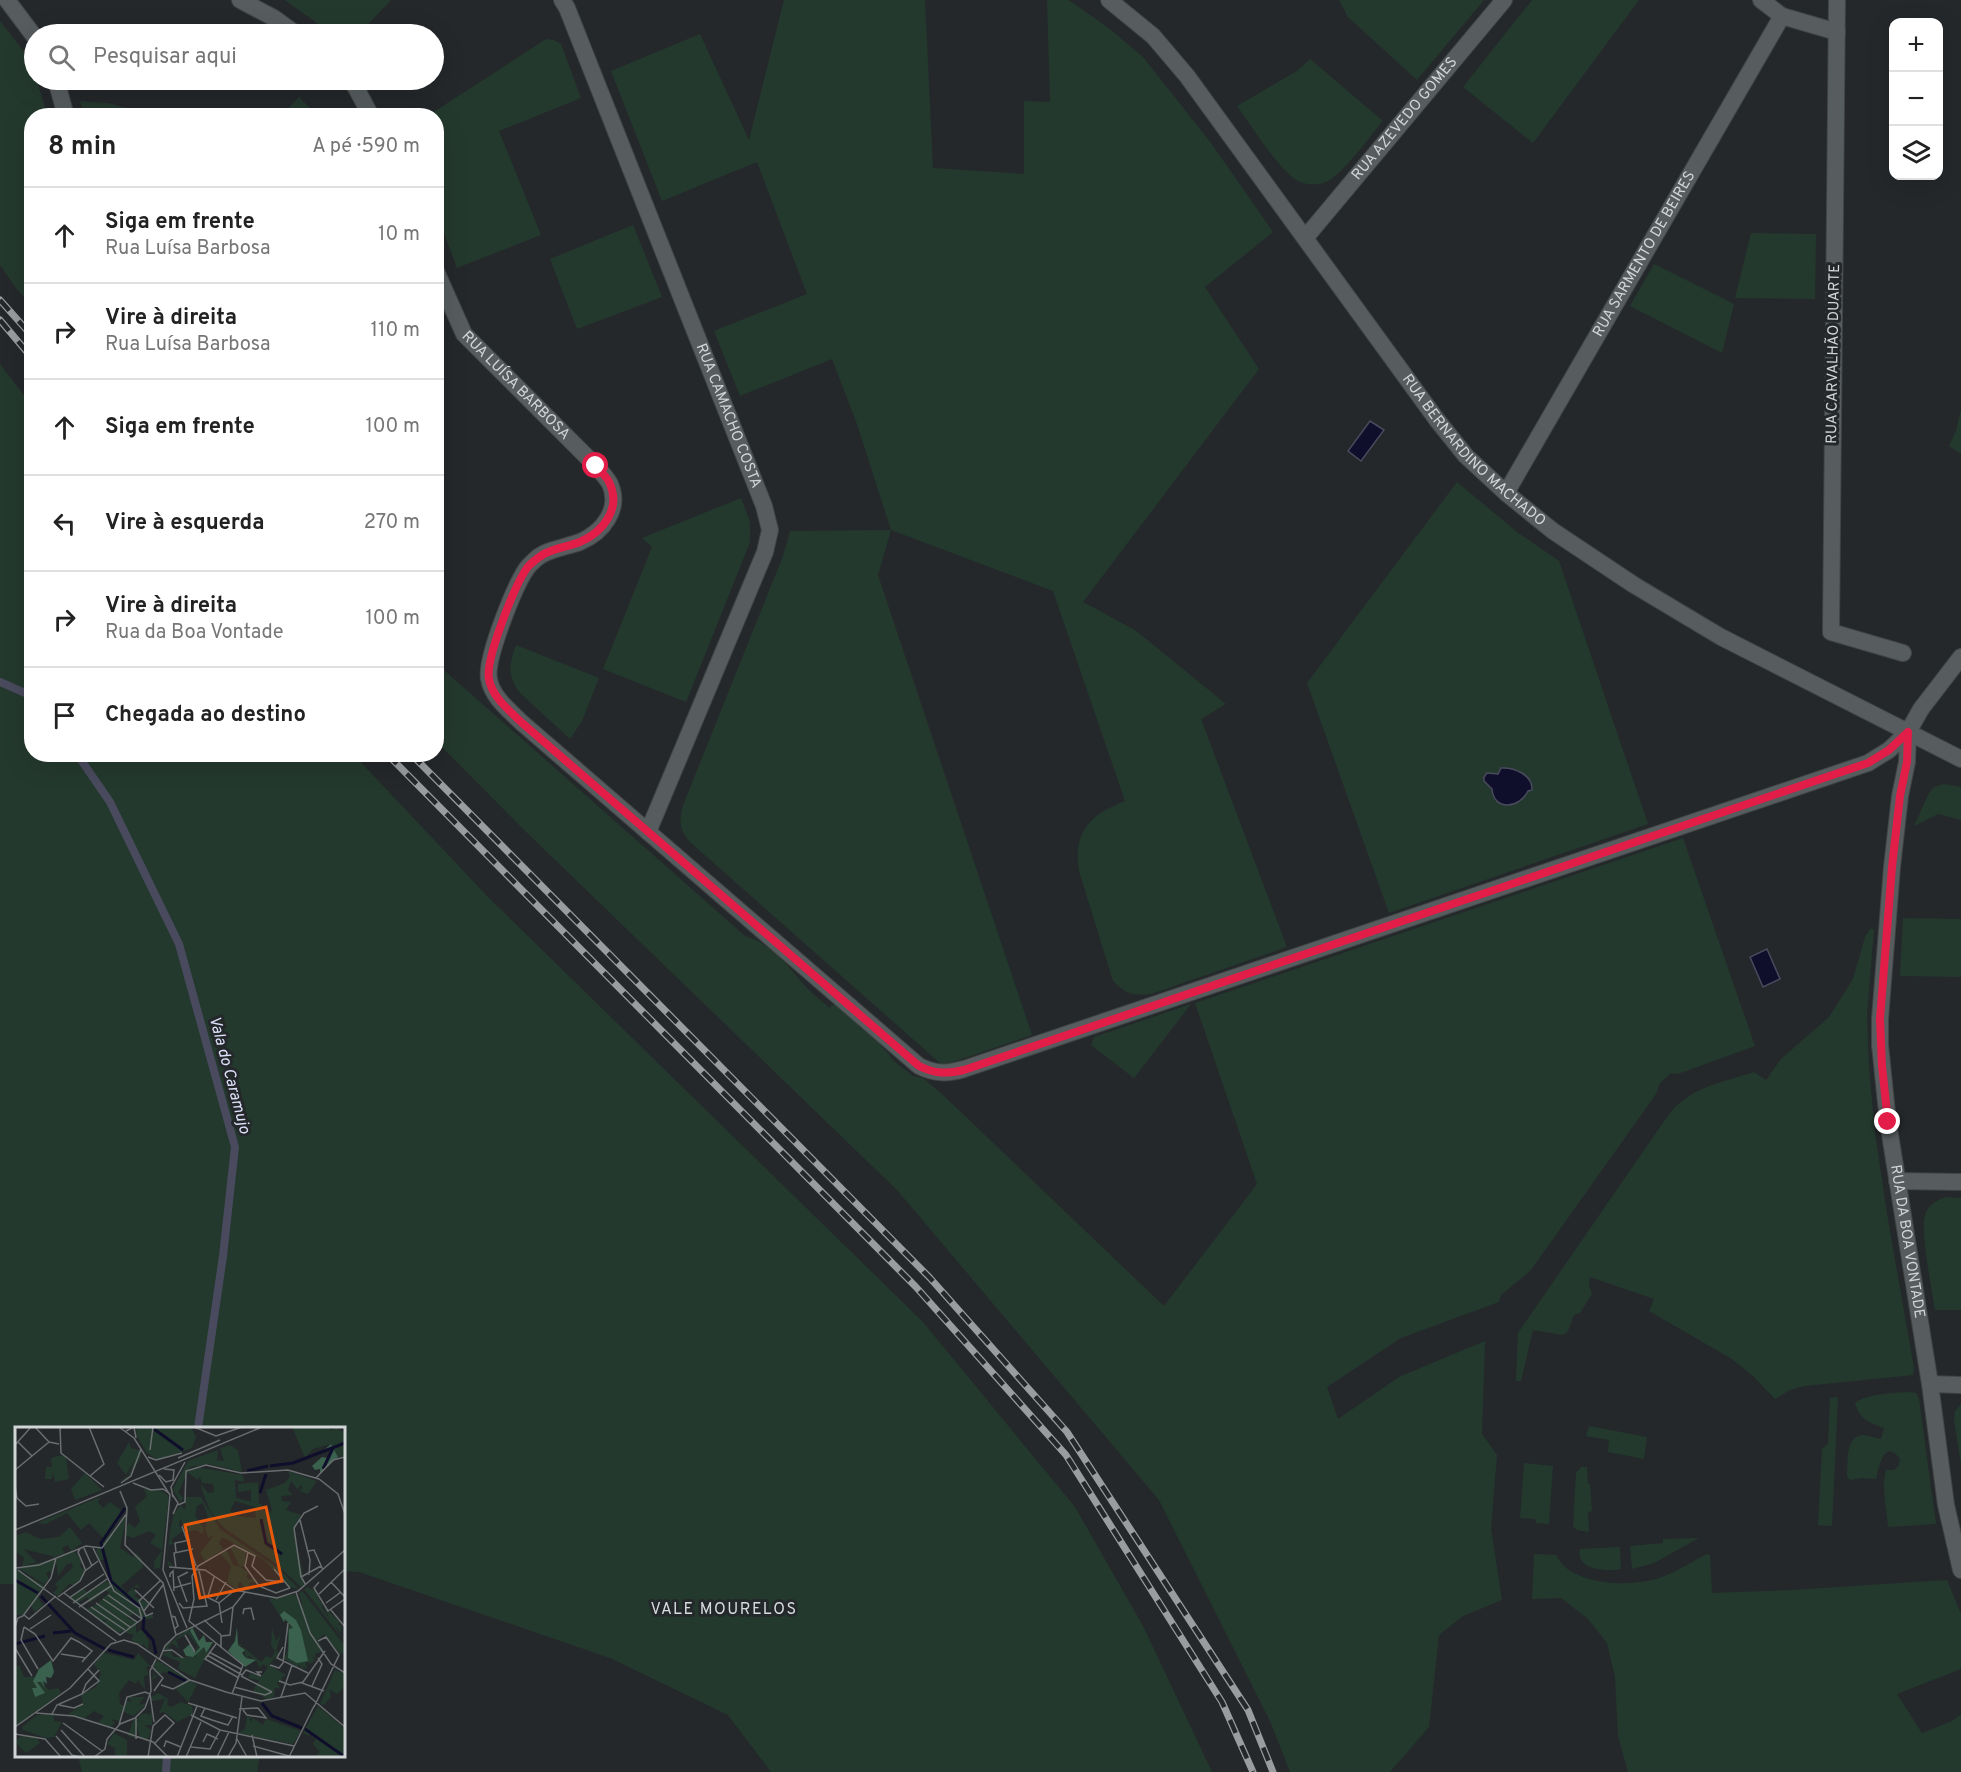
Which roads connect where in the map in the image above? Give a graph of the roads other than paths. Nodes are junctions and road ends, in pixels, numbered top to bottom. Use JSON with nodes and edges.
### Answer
{"nodes":[{"id":1,"x":7,"y":0,"type":"edge"},
{"id":2,"x":240,"y":0,"type":"edge"},
{"id":3,"x":1504,"y":0,"type":"edge"},
{"id":4,"x":1761,"y":0,"type":"edge"},
{"id":5,"x":1837,"y":0,"type":"edge"},
{"id":6,"x":1118,"y":2,"type":"edge"},
{"id":7,"x":569,"y":3,"type":"edge"},
{"id":8,"x":1782,"y":16,"type":"junction"},
{"id":9,"x":25,"y":24,"type":"edge"},
{"id":10,"x":282,"y":24,"type":"edge"},
{"id":11,"x":1837,"y":32,"type":"junction"},
{"id":12,"x":59,"y":90,"type":"edge"},
{"id":13,"x":357,"y":90,"type":"edge"},
{"id":14,"x":64,"y":108,"type":"edge"},
{"id":15,"x":367,"y":108,"type":"edge"},
{"id":16,"x":1306,"y":237,"type":"junction"},
{"id":17,"x":444,"y":289,"type":"edge"},
{"id":18,"x":1506,"y":493,"type":"junction"},
{"id":19,"x":1904,"y":653,"type":"dead end"},
{"id":20,"x":1961,"y":657,"type":"edge"},
{"id":21,"x":1908,"y":732,"type":"junction"},
{"id":22,"x":1961,"y":759,"type":"edge"},
{"id":23,"x":648,"y":832,"type":"junction"},
{"id":24,"x":1897,"y":1181,"type":"junction"},
{"id":25,"x":1961,"y":1182,"type":"edge"},
{"id":26,"x":1930,"y":1384,"type":"junction"},
{"id":27,"x":1961,"y":1385,"type":"edge"},
{"id":28,"x":1961,"y":1570,"type":"edge"}],
"edges":[{"from":1,"to":9,"type":"street"},
{"from":2,"to":10,"type":"street"},
{"from":3,"to":16,"type":"street","name":"RUA AZEVEDO GOMES"},
{"from":4,"to":8,"type":"street"},
{"from":5,"to":11,"type":"street","name":"RUA CARVALHÃO DUARTE"},
{"from":6,"to":16,"type":"street","name":"RUA BERNARDINO MACHADO"},
{"from":7,"to":23,"type":"street","name":"RUA CAMACHO COSTA"},
{"from":8,"to":11,"type":"street"},
{"from":8,"to":18,"type":"street","name":"RUA SARMENTO DE BEIRES"},
{"from":11,"to":19,"type":"street","name":"RUA CARVALHÃO DUARTE"},
{"from":12,"to":14,"type":"street"},
{"from":13,"to":15,"type":"street"},
{"from":16,"to":18,"type":"street","name":"RUA BERNARDINO MACHADO"},
{"from":17,"to":23,"type":"street","name":"RUA LUÍSA BARBOSA"},
{"from":18,"to":21,"type":"street","name":"RUA BERNARDINO MACHADO"},
{"from":20,"to":21,"type":"street"},
{"from":21,"to":22,"type":"street","name":"RUA BERNARDINO MACHADO"},
{"from":21,"to":23,"type":"street","name":"RUA LUÍSA BARBOSA"},
{"from":21,"to":24,"type":"street","name":"RUA DA BOA VONTADE"},
{"from":24,"to":25,"type":"street"},
{"from":24,"to":26,"type":"street","name":"RUA DA BOA VONTADE"},
{"from":26,"to":27,"type":"street"},
{"from":26,"to":28,"type":"street","name":"RUA DA BOA VONTADE"}]}
